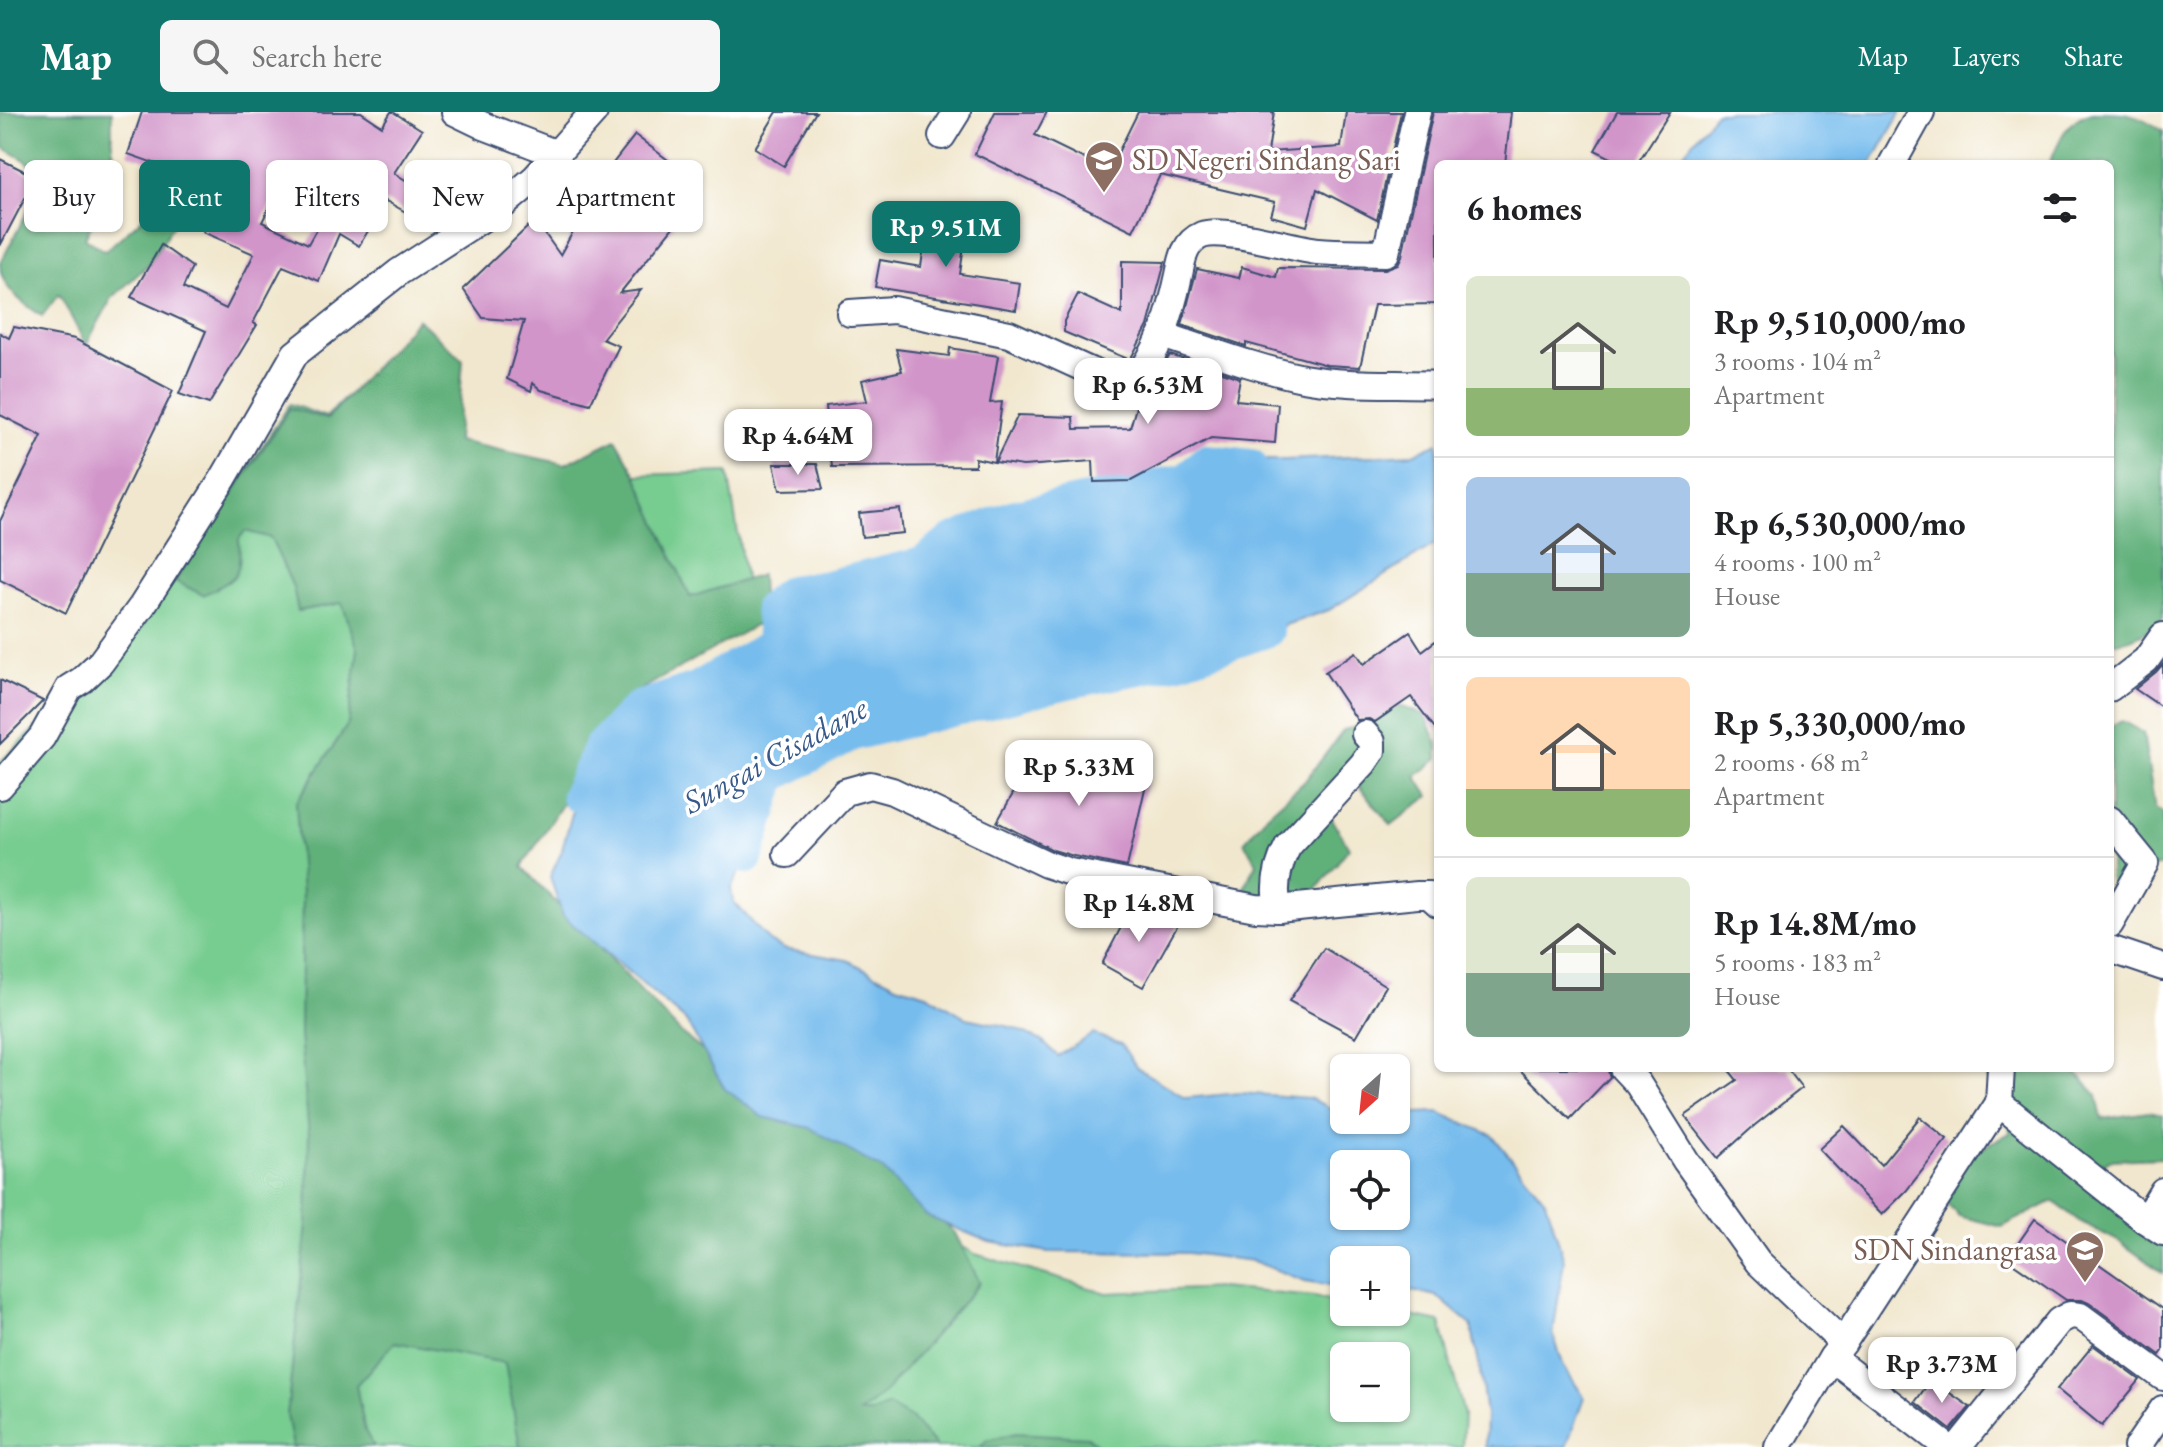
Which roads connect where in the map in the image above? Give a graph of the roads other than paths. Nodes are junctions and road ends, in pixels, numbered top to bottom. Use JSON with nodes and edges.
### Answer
{"nodes":[{"id":1,"x":455,"y":112,"type":"edge"},
{"id":2,"x":594,"y":112,"type":"edge"},
{"id":3,"x":957,"y":112,"type":"edge"},
{"id":4,"x":1417,"y":112,"type":"edge"},
{"id":5,"x":1921,"y":112,"type":"edge"},
{"id":6,"x":942,"y":136,"type":"dead end"},
{"id":7,"x":557,"y":154,"type":"junction"},
{"id":8,"x":1894,"y":160,"type":"edge"},
{"id":9,"x":850,"y":313,"type":"dead end"},
{"id":10,"x":1162,"y":335,"type":"junction"},
{"id":11,"x":1434,"y":385,"type":"edge"},
{"id":12,"x":2163,"y":636,"type":"edge"},
{"id":13,"x":2114,"y":685,"type":"edge"},
{"id":14,"x":1365,"y":734,"type":"dead end"},
{"id":15,"x":0,"y":786,"type":"edge"},
{"id":16,"x":2114,"y":824,"type":"edge"},
{"id":17,"x":787,"y":854,"type":"dead end"},
{"id":18,"x":2154,"y":865,"type":"edge"},
{"id":19,"x":1434,"y":895,"type":"edge"},
{"id":20,"x":1278,"y":909,"type":"junction"},
{"id":21,"x":2114,"y":919,"type":"edge"},
{"id":22,"x":2114,"y":950,"type":"edge"},
{"id":23,"x":2163,"y":967,"type":"edge"},
{"id":24,"x":2001,"y":1072,"type":"edge"},
{"id":25,"x":1639,"y":1073,"type":"edge"},
{"id":26,"x":1999,"y":1103,"type":"junction"},
{"id":27,"x":2163,"y":1191,"type":"edge"},
{"id":28,"x":2154,"y":1226,"type":"edge"},
{"id":29,"x":1838,"y":1351,"type":"junction"},
{"id":30,"x":2163,"y":1377,"type":"edge"},
{"id":31,"x":2163,"y":1409,"type":"edge"},
{"id":32,"x":1778,"y":1447,"type":"edge"},
{"id":33,"x":1947,"y":1447,"type":"edge"},
{"id":34,"x":1958,"y":1447,"type":"edge"},
{"id":35,"x":2137,"y":1447,"type":"edge"}],
"edges":[{"from":1,"to":7,"type":"street"},
{"from":2,"to":7,"type":"street"},
{"from":3,"to":6,"type":"street"},
{"from":4,"to":10,"type":"street"},
{"from":5,"to":8,"type":"street"},
{"from":7,"to":15,"type":"street"},
{"from":9,"to":10,"type":"street"},
{"from":10,"to":11,"type":"street"},
{"from":12,"to":13,"type":"street"},
{"from":14,"to":20,"type":"street"},
{"from":16,"to":18,"type":"street"},
{"from":17,"to":20,"type":"street"},
{"from":18,"to":21,"type":"street"},
{"from":19,"to":20,"type":"street"},
{"from":22,"to":23,"type":"street"},
{"from":24,"to":26,"type":"street"},
{"from":25,"to":29,"type":"street"},
{"from":26,"to":28,"type":"street"},
{"from":26,"to":29,"type":"street"},
{"from":27,"to":28,"type":"street"},
{"from":29,"to":32,"type":"street"},
{"from":29,"to":33,"type":"street"},
{"from":30,"to":34,"type":"street"},
{"from":31,"to":35,"type":"street"}]}
